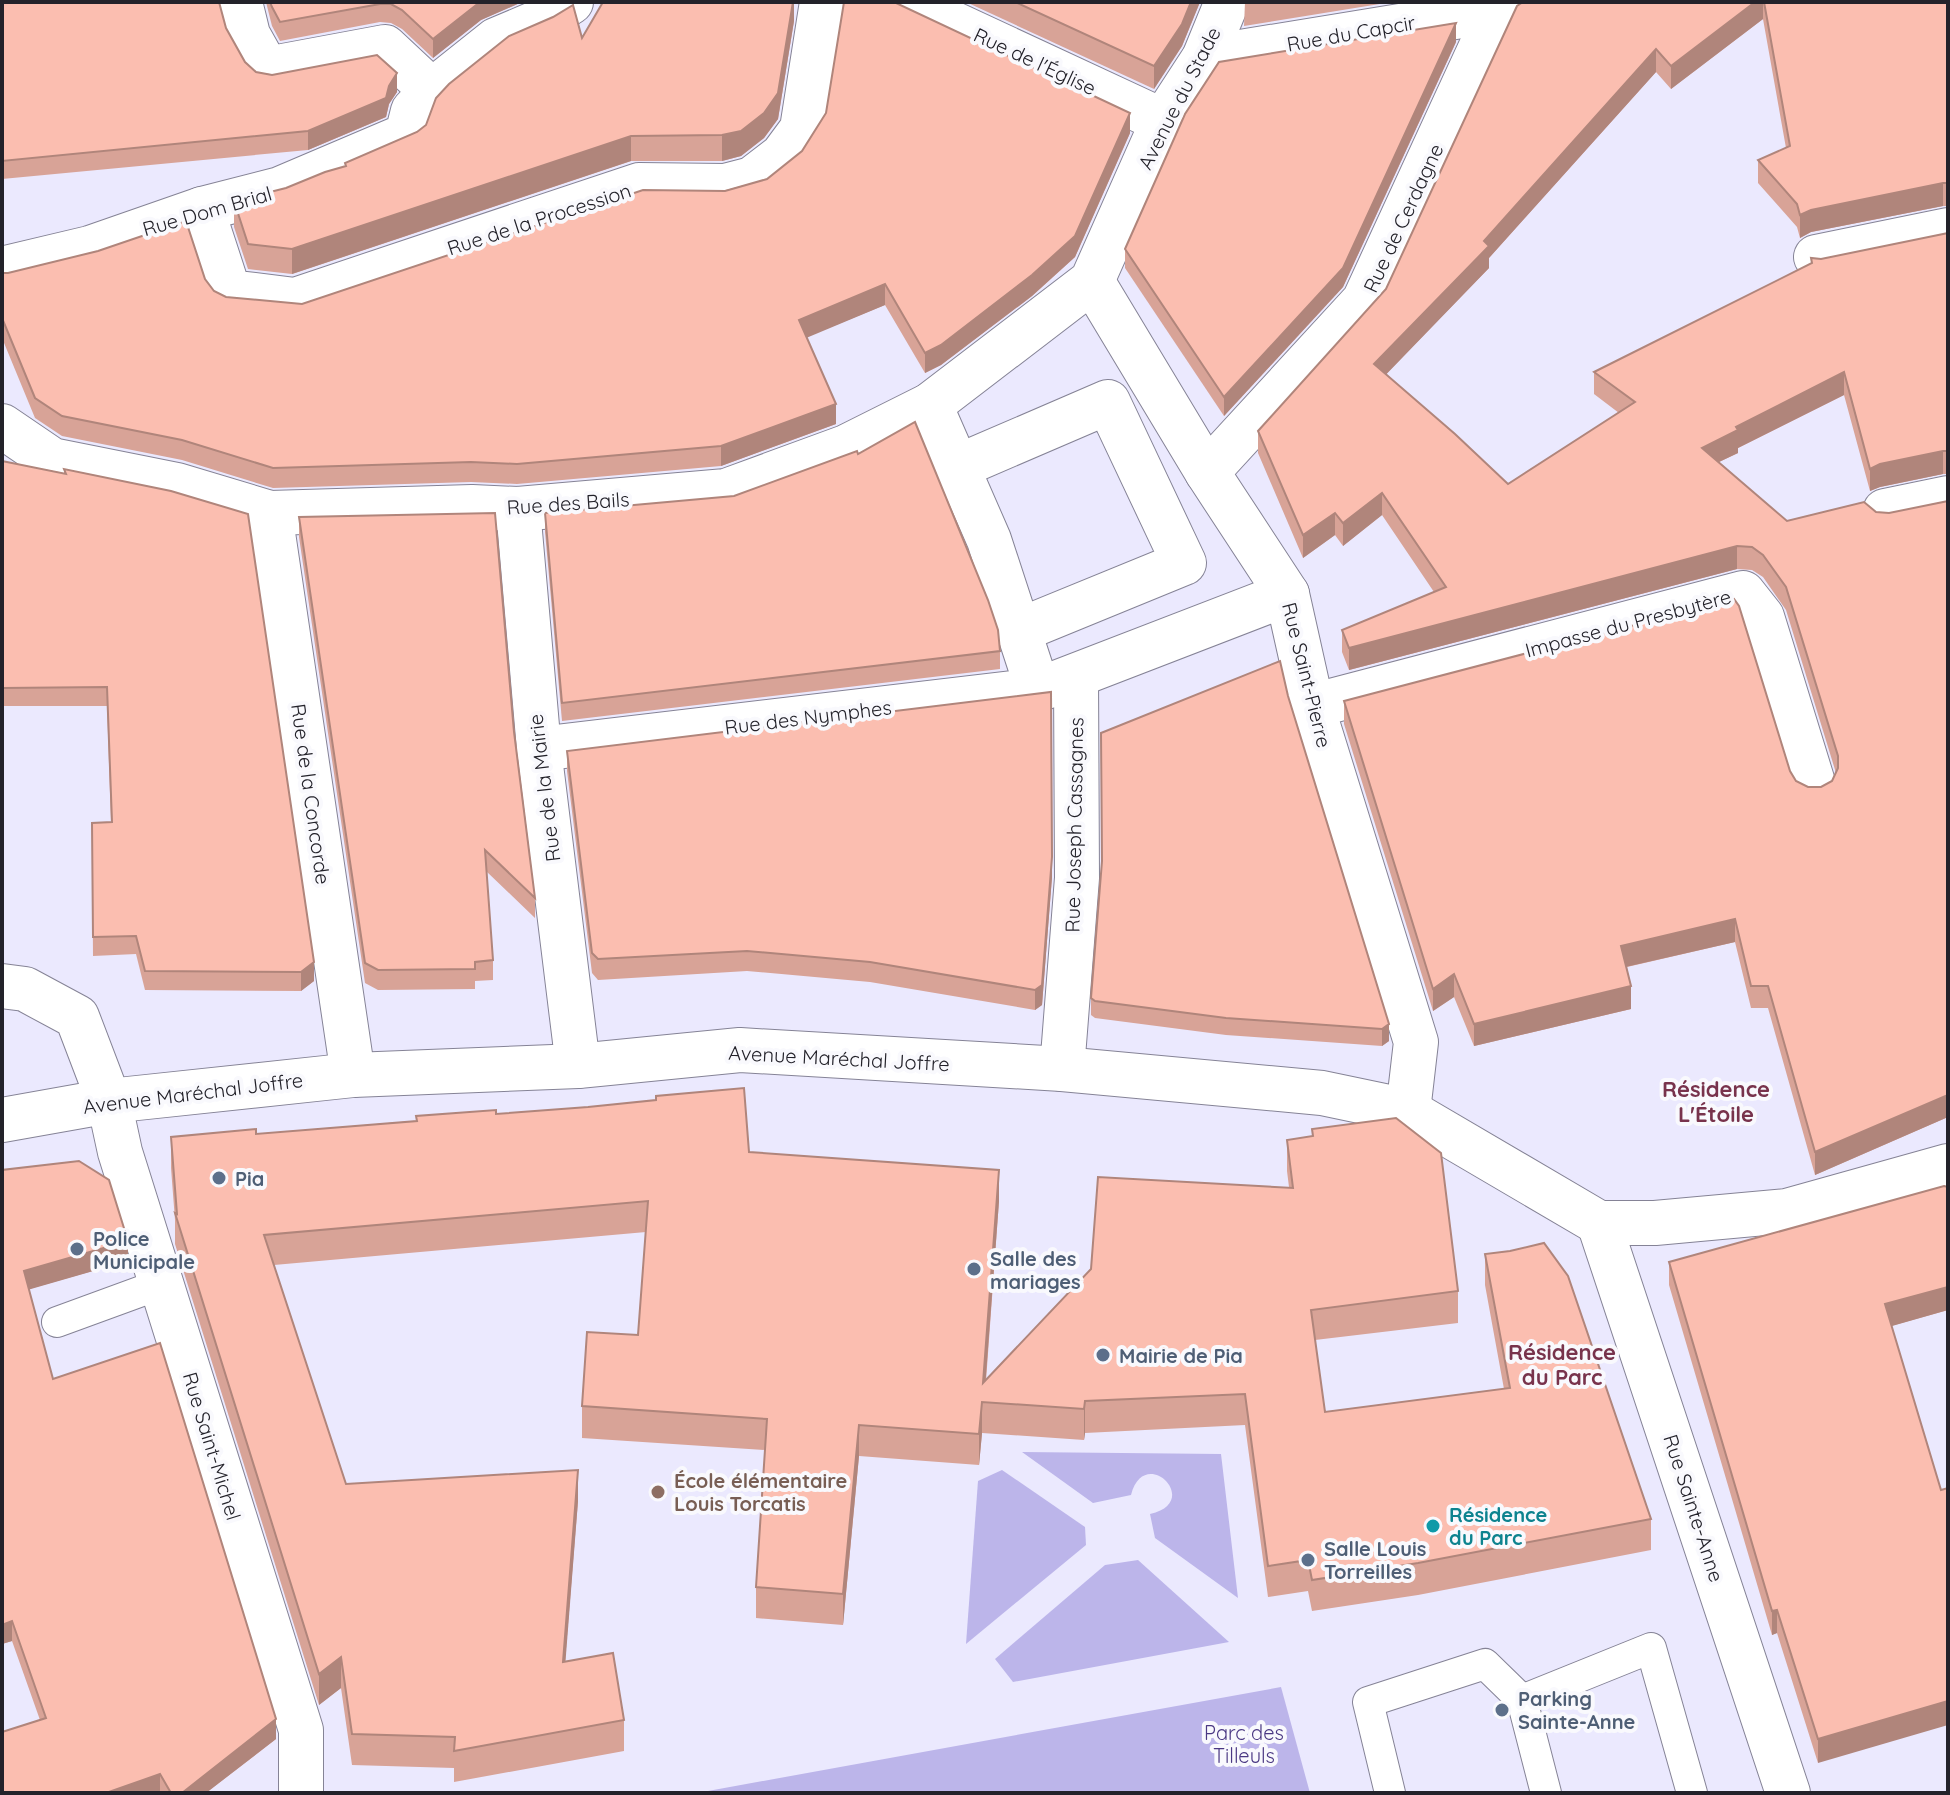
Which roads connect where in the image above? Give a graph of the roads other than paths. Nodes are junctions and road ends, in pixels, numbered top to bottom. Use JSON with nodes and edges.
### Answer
{"nodes":[{"id":1,"x":240,"y":2,"type":"edge"},
{"id":2,"x":571,"y":2,"type":"edge"},
{"id":3,"x":822,"y":2,"type":"edge"},
{"id":4,"x":907,"y":2,"type":"edge"},
{"id":5,"x":1227,"y":2,"type":"edge"},
{"id":6,"x":1506,"y":6,"type":"edge"},
{"id":7,"x":1204,"y":58,"type":"junction"},
{"id":8,"x":432,"y":91,"type":"junction"},
{"id":9,"x":1163,"y":121,"type":"junction"},
{"id":10,"x":202,"y":209,"type":"junction"},
{"id":11,"x":1948,"y":230,"type":"edge"},
{"id":12,"x":1816,"y":257,"type":"edge"},
{"id":13,"x":2,"y":269,"type":"edge"},
{"id":14,"x":1092,"y":281,"type":"junction"},
{"id":15,"x":930,"y":405,"type":"junction"},
{"id":16,"x":2,"y":426,"type":"edge"},
{"id":17,"x":957,"y":467,"type":"junction"},
{"id":18,"x":1207,"y":472,"type":"junction"},
{"id":19,"x":1948,"y":498,"type":"edge"},
{"id":20,"x":1154,"y":500,"type":"junction"},
{"id":21,"x":518,"y":509,"type":"junction"},
{"id":22,"x":1885,"y":511,"type":"edge"},
{"id":23,"x":270,"y":513,"type":"junction"},
{"id":24,"x":1287,"y":594,"type":"junction"},
{"id":25,"x":1018,"y":631,"type":"junction"},
{"id":26,"x":1057,"y":683,"type":"junction"},
{"id":27,"x":1312,"y":706,"type":"junction"},
{"id":28,"x":539,"y":749,"type":"junction"},
{"id":29,"x":1814,"y":786,"type":"edge"},
{"id":30,"x":2,"y":986,"type":"edge"},
{"id":31,"x":578,"y":1066,"type":"junction"},
{"id":32,"x":1062,"y":1069,"type":"junction"},
{"id":33,"x":353,"y":1075,"type":"junction"},
{"id":34,"x":109,"y":1101,"type":"junction"},
{"id":35,"x":1408,"y":1111,"type":"junction"},
{"id":36,"x":2,"y":1120,"type":"edge"},
{"id":37,"x":1948,"y":1166,"type":"edge"},
{"id":38,"x":1599,"y":1223,"type":"junction"},
{"id":39,"x":161,"y":1284,"type":"junction"},
{"id":40,"x":57,"y":1322,"type":"dead end"},
{"id":41,"x":1522,"y":1700,"type":"junction"},
{"id":42,"x":301,"y":1793,"type":"edge"},
{"id":43,"x":1390,"y":1793,"type":"edge"},
{"id":44,"x":1546,"y":1793,"type":"edge"},
{"id":45,"x":1692,"y":1793,"type":"edge"},
{"id":46,"x":1788,"y":1793,"type":"edge"}],
"edges":[{"from":1,"to":8,"type":"street"},
{"from":2,"to":8,"type":"street"},
{"from":3,"to":10,"type":"street","name":"Rue de la Procession"},
{"from":4,"to":9,"type":"street","name":"Rue de l'Église"},
{"from":5,"to":7,"type":"street","name":"Avenue du Stade"},
{"from":6,"to":7,"type":"street","name":"Rue du Capcir"},
{"from":6,"to":18,"type":"street","name":"Rue de Cerdagne"},
{"from":7,"to":9,"type":"street","name":"Avenue du Stade"},
{"from":8,"to":10,"type":"street","name":"Rue Dom Brial"},
{"from":9,"to":14,"type":"street","name":"Avenue du Stade"},
{"from":10,"to":13,"type":"street","name":"Rue Dom Brial"},
{"from":11,"to":12,"type":"street"},
{"from":14,"to":15,"type":"street","name":"Rue des Bails"},
{"from":14,"to":18,"type":"street","name":"Rue Saint-Pierre"},
{"from":15,"to":17,"type":"street","name":"Rue Joseph Cassagnes"},
{"from":15,"to":21,"type":"street","name":"Rue des Bails"},
{"from":16,"to":23,"type":"street","name":"Rue des Bails"},
{"from":17,"to":20,"type":"street"},
{"from":17,"to":25,"type":"street","name":"Rue Joseph Cassagnes"},
{"from":18,"to":20,"type":"street","name":"Rue de Cerdagne"},
{"from":18,"to":24,"type":"street","name":"Rue Saint-Pierre"},
{"from":19,"to":22,"type":"street"},
{"from":20,"to":25,"type":"street"},
{"from":21,"to":23,"type":"street","name":"Rue des Bails"},
{"from":21,"to":28,"type":"street","name":"Rue de la Mairie"},
{"from":23,"to":33,"type":"street","name":"Rue de la Concorde"},
{"from":24,"to":26,"type":"street","name":"Rue des Nymphes"},
{"from":24,"to":27,"type":"street","name":"Rue Saint-Pierre"},
{"from":25,"to":26,"type":"street","name":"Rue Joseph Cassagnes"},
{"from":26,"to":28,"type":"street","name":"Rue des Nymphes"},
{"from":26,"to":32,"type":"street","name":"Rue Joseph Cassagnes"},
{"from":27,"to":29,"type":"street","name":"Impasse du Presbytère"},
{"from":27,"to":35,"type":"street","name":"Rue Saint-Pierre"},
{"from":28,"to":31,"type":"street","name":"Rue de la Mairie"},
{"from":30,"to":34,"type":"street","name":"Rue Saint-Michel"},
{"from":31,"to":32,"type":"street","name":"Avenue Maréchal Joffre"},
{"from":31,"to":33,"type":"street","name":"Avenue Maréchal Joffre"},
{"from":32,"to":35,"type":"street","name":"Avenue Maréchal Joffre"},
{"from":33,"to":34,"type":"street","name":"Avenue Maréchal Joffre"},
{"from":34,"to":36,"type":"street","name":"Avenue Maréchal Joffre"},
{"from":34,"to":39,"type":"street","name":"Rue Saint-Michel"},
{"from":35,"to":38,"type":"street","name":"Avenue Maréchal Joffre"},
{"from":37,"to":38,"type":"street"},
{"from":38,"to":46,"type":"street","name":"Rue Sainte-Anne"},
{"from":39,"to":40,"type":"lane"},
{"from":39,"to":42,"type":"street","name":"Rue Saint-Michel"},
{"from":41,"to":43,"type":"lane"},
{"from":41,"to":44,"type":"lane"},
{"from":41,"to":45,"type":"lane"}]}
